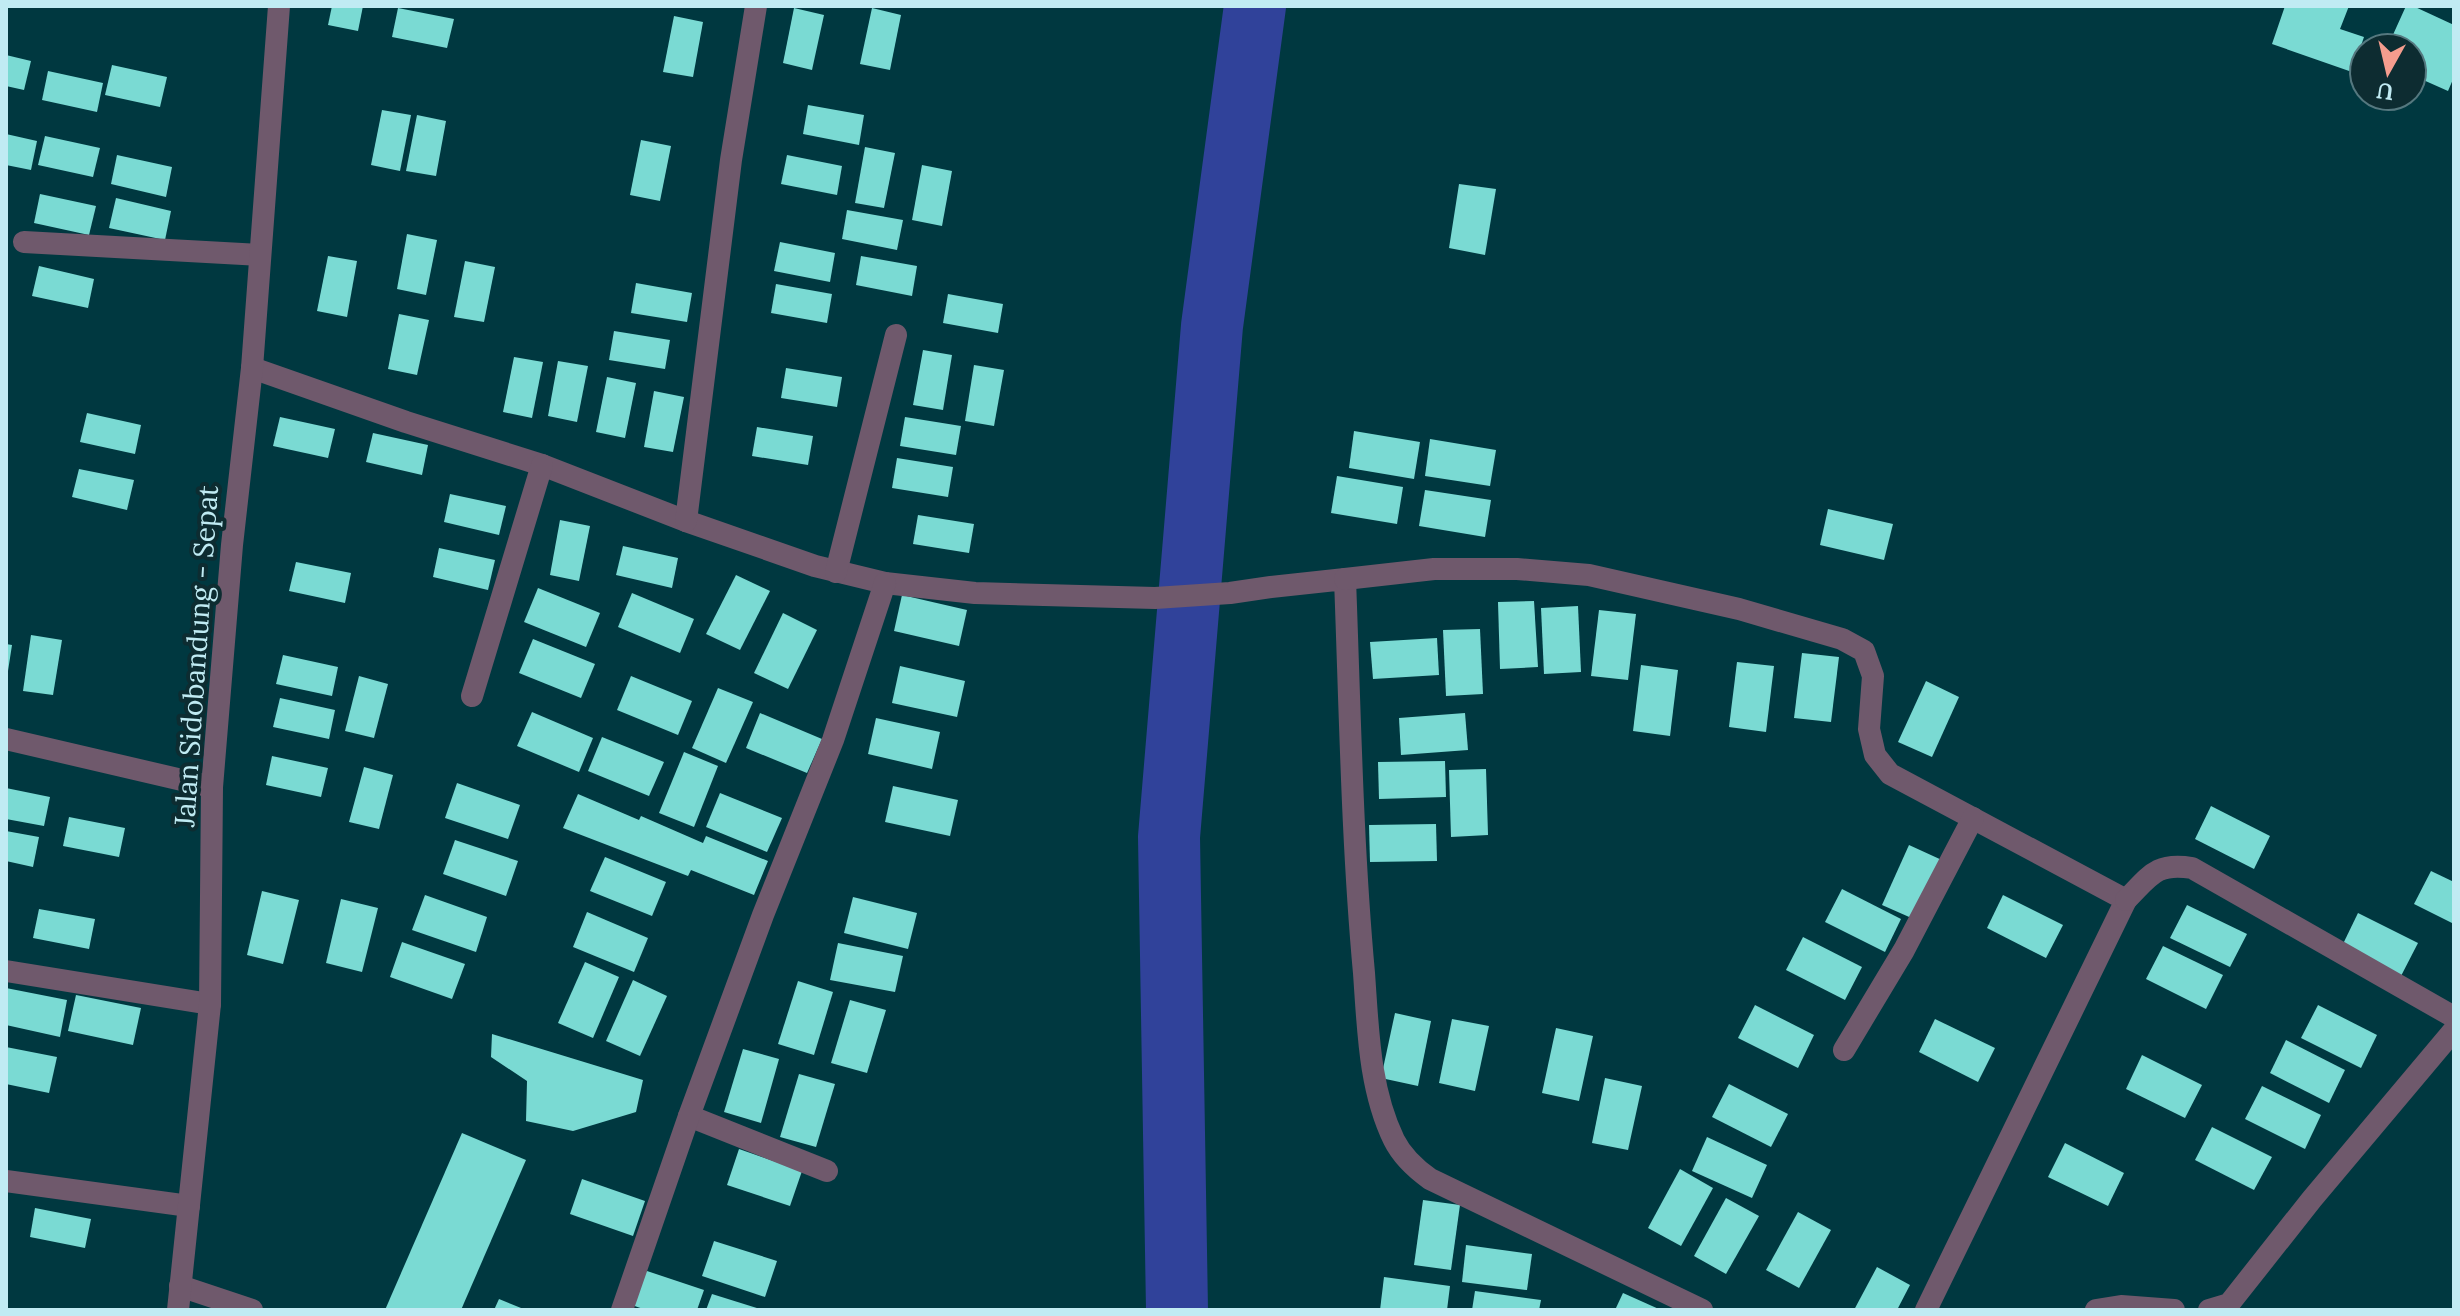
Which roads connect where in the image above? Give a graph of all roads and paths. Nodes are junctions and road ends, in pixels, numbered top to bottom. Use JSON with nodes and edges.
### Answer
{"nodes":[{"id":1,"x":279,"y":6,"type":"edge"},
{"id":2,"x":756,"y":6,"type":"edge"},
{"id":3,"x":24,"y":242,"type":"dead end"},
{"id":4,"x":259,"y":255,"type":"junction"},
{"id":5,"x":896,"y":335,"type":"dead end"},
{"id":6,"x":252,"y":368,"type":"junction"},
{"id":7,"x":542,"y":465,"type":"junction"},
{"id":8,"x":686,"y":521,"type":"junction"},
{"id":9,"x":836,"y":572,"type":"junction"},
{"id":10,"x":1345,"y":579,"type":"junction"},
{"id":11,"x":885,"y":583,"type":"junction"},
{"id":12,"x":472,"y":696,"type":"dead end"},
{"id":13,"x":6,"y":739,"type":"edge"},
{"id":14,"x":212,"y":787,"type":"junction"},
{"id":15,"x":1973,"y":818,"type":"junction"},
{"id":16,"x":2126,"y":900,"type":"junction"},
{"id":17,"x":6,"y":971,"type":"edge"},
{"id":18,"x":210,"y":1004,"type":"junction"},
{"id":19,"x":2454,"y":1017,"type":"edge"},
{"id":20,"x":2454,"y":1030,"type":"edge"},
{"id":21,"x":1844,"y":1050,"type":"dead end"},
{"id":22,"x":689,"y":1116,"type":"junction"},
{"id":23,"x":827,"y":1171,"type":"dead end"},
{"id":24,"x":6,"y":1181,"type":"edge"},
{"id":25,"x":189,"y":1206,"type":"junction"},
{"id":26,"x":180,"y":1286,"type":"junction"},
{"id":27,"x":178,"y":1310,"type":"edge"},
{"id":28,"x":252,"y":1310,"type":"edge"},
{"id":29,"x":622,"y":1310,"type":"edge"},
{"id":30,"x":1702,"y":1310,"type":"edge"},
{"id":31,"x":1926,"y":1310,"type":"edge"},
{"id":32,"x":2096,"y":1310,"type":"edge"},
{"id":33,"x":2174,"y":1310,"type":"edge"},
{"id":34,"x":2209,"y":1310,"type":"edge"}],
"edges":[{"from":1,"to":4,"type":"street","name":"Jalan Sidobandung - Sepat"},
{"from":2,"to":8,"type":"street"},
{"from":3,"to":4,"type":"street"},
{"from":4,"to":6,"type":"street","name":"Jalan Sidobandung - Sepat"},
{"from":5,"to":9,"type":"street"},
{"from":6,"to":7,"type":"street"},
{"from":6,"to":14,"type":"street","name":"Jalan Sidobandung - Sepat"},
{"from":7,"to":8,"type":"street"},
{"from":7,"to":12,"type":"street"},
{"from":8,"to":9,"type":"street"},
{"from":9,"to":11,"type":"street"},
{"from":10,"to":11,"type":"street"},
{"from":10,"to":15,"type":"street"},
{"from":10,"to":30,"type":"street"},
{"from":11,"to":22,"type":"street"},
{"from":13,"to":14,"type":"street"},
{"from":14,"to":18,"type":"street","name":"Jalan Sidobandung - Sepat"},
{"from":15,"to":16,"type":"street"},
{"from":15,"to":21,"type":"street"},
{"from":16,"to":19,"type":"street"},
{"from":16,"to":31,"type":"street"},
{"from":17,"to":18,"type":"street"},
{"from":18,"to":25,"type":"street","name":"Jalan Sidobandung - Sepat"},
{"from":20,"to":34,"type":"street"},
{"from":22,"to":23,"type":"street"},
{"from":22,"to":29,"type":"street"},
{"from":24,"to":25,"type":"street"},
{"from":25,"to":26,"type":"street","name":"Jalan Sidobandung - Sepat"},
{"from":26,"to":27,"type":"street","name":"Jalan Sidobandung - Sepat"},
{"from":26,"to":28,"type":"street"},
{"from":32,"to":33,"type":"street"}]}
